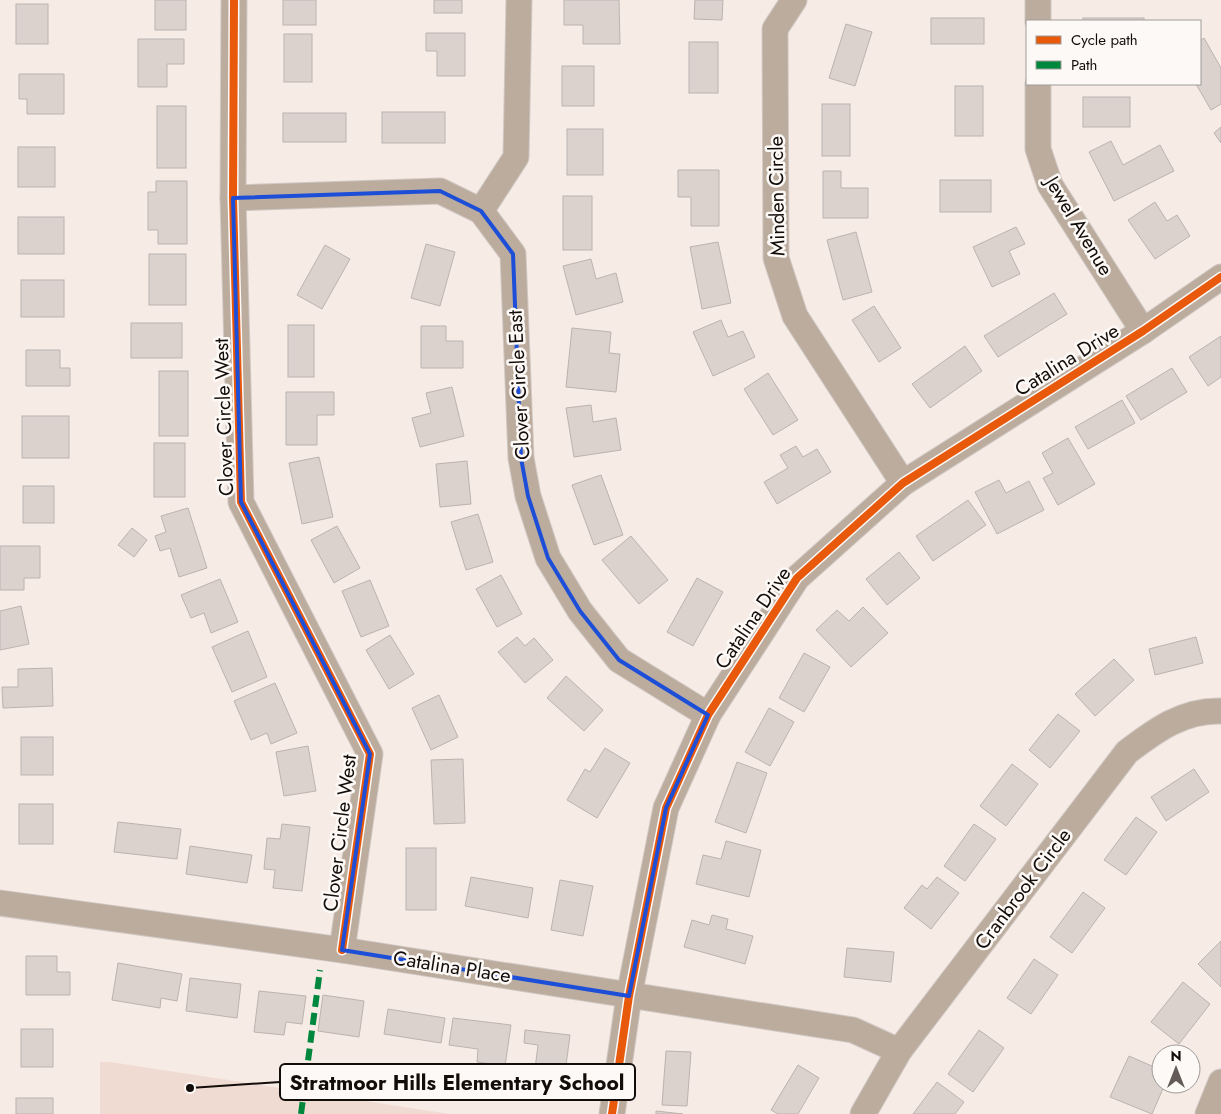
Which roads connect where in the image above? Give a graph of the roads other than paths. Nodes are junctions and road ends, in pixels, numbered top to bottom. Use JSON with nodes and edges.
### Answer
{"nodes":[{"id":1,"x":234,"y":0,"type":"edge"},
{"id":2,"x":519,"y":0,"type":"edge"},
{"id":3,"x":794,"y":0,"type":"edge"},
{"id":4,"x":1038,"y":0,"type":"edge"},
{"id":5,"x":1038,"y":20,"type":"edge"},
{"id":6,"x":1038,"y":85,"type":"edge"},
{"id":7,"x":233,"y":198,"type":"junction"},
{"id":8,"x":481,"y":211,"type":"junction"},
{"id":9,"x":1221,"y":278,"type":"edge"},
{"id":10,"x":1143,"y":331,"type":"junction"},
{"id":11,"x":903,"y":483,"type":"junction"},
{"id":12,"x":1221,"y":711,"type":"edge"},
{"id":13,"x":708,"y":715,"type":"junction"},
{"id":14,"x":0,"y":903,"type":"edge"},
{"id":15,"x":342,"y":950,"type":"junction"},
{"id":16,"x":629,"y":996,"type":"junction"},
{"id":17,"x":899,"y":1051,"type":"junction"},
{"id":18,"x":1221,"y":1082,"type":"edge"},
{"id":19,"x":612,"y":1114,"type":"edge"},
{"id":20,"x":863,"y":1114,"type":"edge"},
{"id":21,"x":1208,"y":1114,"type":"edge"}],
"edges":[{"from":1,"to":7,"type":"street","name":"Clover Circle West"},
{"from":2,"to":8,"type":"street"},
{"from":3,"to":11,"type":"street","name":"Minden Circle"},
{"from":4,"to":5,"type":"street"},
{"from":6,"to":10,"type":"street","name":"Jewel Avenue"},
{"from":7,"to":8,"type":"street"},
{"from":7,"to":15,"type":"street","name":"Clover Circle West"},
{"from":8,"to":13,"type":"street","name":"Clover Circle East"},
{"from":9,"to":10,"type":"street","name":"Catalina Drive"},
{"from":10,"to":11,"type":"street","name":"Catalina Drive"},
{"from":11,"to":13,"type":"street","name":"Catalina Drive"},
{"from":12,"to":17,"type":"street","name":"Cranbrook Circle"},
{"from":13,"to":16,"type":"street","name":"Catalina Drive"},
{"from":14,"to":15,"type":"street","name":"Catalina Place"},
{"from":15,"to":16,"type":"street","name":"Catalina Place"},
{"from":16,"to":17,"type":"street","name":"Catalina Place"},
{"from":16,"to":19,"type":"street","name":"Catalina Drive"},
{"from":17,"to":20,"type":"street","name":"Cranbrook Circle"},
{"from":18,"to":21,"type":"street"}]}
